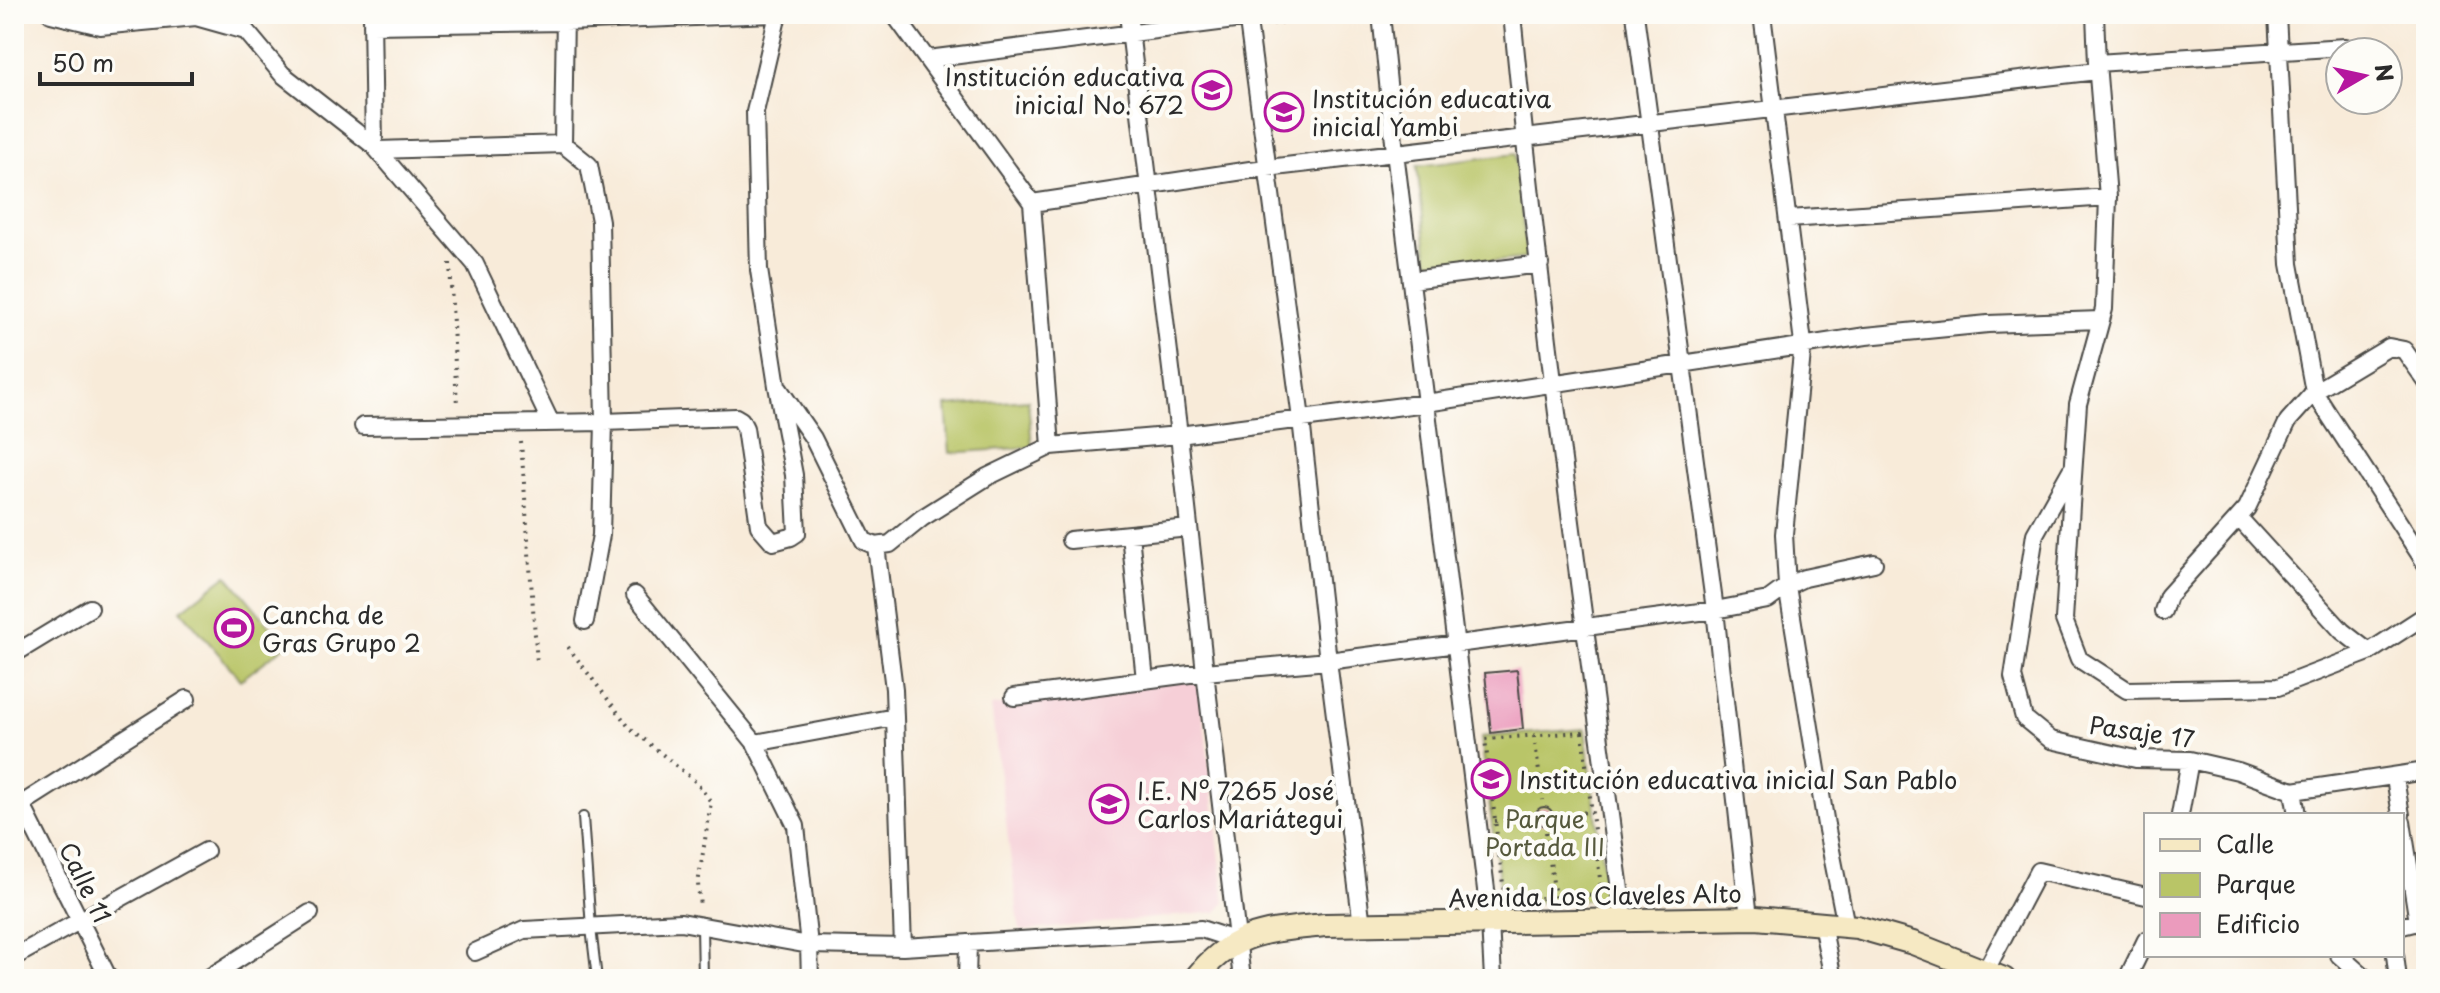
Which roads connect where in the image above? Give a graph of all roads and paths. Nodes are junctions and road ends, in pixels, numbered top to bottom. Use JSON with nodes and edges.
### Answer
{"nodes":[{"id":1,"x":51,"y":14,"type":"edge"},
{"id":2,"x":775,"y":14,"type":"edge"},
{"id":3,"x":894,"y":14,"type":"edge"},
{"id":4,"x":1128,"y":14,"type":"edge"},
{"id":5,"x":1283,"y":14,"type":"edge"},
{"id":6,"x":1381,"y":14,"type":"edge"},
{"id":7,"x":1512,"y":14,"type":"edge"},
{"id":8,"x":1635,"y":14,"type":"edge"},
{"id":9,"x":1762,"y":14,"type":"edge"},
{"id":10,"x":2095,"y":14,"type":"edge"},
{"id":11,"x":2277,"y":14,"type":"edge"},
{"id":12,"x":1247,"y":16,"type":"edge"},
{"id":13,"x":565,"y":18,"type":"edge"},
{"id":14,"x":372,"y":20,"type":"edge"},
{"id":15,"x":1130,"y":33,"type":"junction"},
{"id":16,"x":2324,"y":49,"type":"edge"},
{"id":17,"x":2279,"y":52,"type":"junction"},
{"id":18,"x":928,"y":59,"type":"junction"},
{"id":19,"x":2097,"y":67,"type":"junction"},
{"id":20,"x":1774,"y":108,"type":"junction"},
{"id":21,"x":1650,"y":122,"type":"junction"},
{"id":22,"x":1524,"y":137,"type":"junction"},
{"id":23,"x":563,"y":144,"type":"junction"},
{"id":24,"x":376,"y":148,"type":"junction"},
{"id":25,"x":1395,"y":152,"type":"junction"},
{"id":26,"x":1267,"y":168,"type":"junction"},
{"id":27,"x":1148,"y":184,"type":"junction"},
{"id":28,"x":2108,"y":197,"type":"junction"},
{"id":29,"x":1032,"y":203,"type":"junction"},
{"id":30,"x":1789,"y":219,"type":"junction"},
{"id":31,"x":449,"y":233,"type":"junction"},
{"id":32,"x":1540,"y":264,"type":"junction"},
{"id":33,"x":1411,"y":280,"type":"junction"},
{"id":34,"x":2100,"y":320,"type":"junction"},
{"id":35,"x":1803,"y":346,"type":"junction"},
{"id":36,"x":1683,"y":364,"type":"junction"},
{"id":37,"x":2426,"y":381,"type":"edge"},
{"id":38,"x":1554,"y":383,"type":"junction"},
{"id":39,"x":777,"y":386,"type":"junction"},
{"id":40,"x":2314,"y":392,"type":"junction"},
{"id":41,"x":1426,"y":403,"type":"junction"},
{"id":42,"x":1301,"y":419,"type":"junction"},
{"id":43,"x":604,"y":422,"type":"junction"},
{"id":44,"x":551,"y":423,"type":"junction"},
{"id":45,"x":520,"y":424,"type":"junction"},
{"id":46,"x":457,"y":425,"type":"junction"},
{"id":47,"x":363,"y":426,"type":"dead end"},
{"id":48,"x":1179,"y":435,"type":"junction"},
{"id":49,"x":1051,"y":446,"type":"junction"},
{"id":50,"x":2074,"y":465,"type":"junction"},
{"id":51,"x":2239,"y":518,"type":"junction"},
{"id":52,"x":1189,"y":528,"type":"junction"},
{"id":53,"x":1130,"y":534,"type":"junction"},
{"id":54,"x":1070,"y":540,"type":"dead end"},
{"id":55,"x":876,"y":546,"type":"junction"},
{"id":56,"x":1874,"y":563,"type":"dead end"},
{"id":57,"x":2426,"y":564,"type":"edge"},
{"id":58,"x":1787,"y":586,"type":"junction"},
{"id":59,"x":635,"y":595,"type":"dead end"},
{"id":60,"x":90,"y":608,"type":"dead end"},
{"id":61,"x":1715,"y":610,"type":"junction"},
{"id":62,"x":2163,"y":611,"type":"dead end"},
{"id":63,"x":2426,"y":615,"type":"edge"},
{"id":64,"x":585,"y":621,"type":"dead end"},
{"id":65,"x":1585,"y":626,"type":"junction"},
{"id":66,"x":1455,"y":644,"type":"junction"},
{"id":67,"x":568,"y":647,"type":"dead end"},
{"id":68,"x":2369,"y":652,"type":"junction"},
{"id":69,"x":14,"y":654,"type":"edge"},
{"id":70,"x":1328,"y":661,"type":"junction"},
{"id":71,"x":537,"y":663,"type":"dead end"},
{"id":72,"x":1205,"y":672,"type":"junction"},
{"id":73,"x":1145,"y":680,"type":"junction"},
{"id":74,"x":1014,"y":697,"type":"dead end"},
{"id":75,"x":187,"y":699,"type":"dead end"},
{"id":76,"x":895,"y":717,"type":"junction"},
{"id":77,"x":1534,"y":736,"type":"junction"},
{"id":78,"x":755,"y":743,"type":"junction"},
{"id":79,"x":2190,"y":760,"type":"junction"},
{"id":80,"x":2426,"y":771,"type":"edge"},
{"id":81,"x":2395,"y":778,"type":"junction"},
{"id":82,"x":2293,"y":791,"type":"junction"},
{"id":83,"x":1543,"y":800,"type":"dead end"},
{"id":84,"x":18,"y":807,"type":"edge"},
{"id":85,"x":1592,"y":812,"type":"junction"},
{"id":86,"x":2180,"y":813,"type":"edge"},
{"id":87,"x":2297,"y":813,"type":"edge"},
{"id":88,"x":2401,"y":813,"type":"edge"},
{"id":89,"x":1559,"y":814,"type":"dead end"},
{"id":90,"x":583,"y":817,"type":"dead end"},
{"id":91,"x":1527,"y":817,"type":"dead end"},
{"id":92,"x":1495,"y":821,"type":"junction"},
{"id":93,"x":1546,"y":832,"type":"dead end"},
{"id":94,"x":2404,"y":837,"type":"edge"},
{"id":95,"x":206,"y":851,"type":"dead end"},
{"id":96,"x":2144,"y":896,"type":"edge"},
{"id":97,"x":1555,"y":898,"type":"junction"},
{"id":98,"x":310,"y":913,"type":"dead end"},
{"id":99,"x":1749,"y":918,"type":"junction"},
{"id":100,"x":1624,"y":920,"type":"junction"},
{"id":101,"x":79,"y":922,"type":"junction"},
{"id":102,"x":1490,"y":922,"type":"junction"},
{"id":103,"x":2415,"y":922,"type":"edge"},
{"id":104,"x":1822,"y":924,"type":"junction"},
{"id":105,"x":1362,"y":925,"type":"junction"},
{"id":106,"x":702,"y":926,"type":"junction"},
{"id":107,"x":1846,"y":926,"type":"junction"},
{"id":108,"x":591,"y":928,"type":"junction"},
{"id":109,"x":1238,"y":941,"type":"junction"},
{"id":110,"x":968,"y":943,"type":"junction"},
{"id":111,"x":2144,"y":944,"type":"edge"},
{"id":112,"x":809,"y":945,"type":"junction"},
{"id":113,"x":903,"y":947,"type":"junction"},
{"id":114,"x":475,"y":952,"type":"dead end"},
{"id":115,"x":14,"y":957,"type":"edge"},
{"id":116,"x":2341,"y":957,"type":"edge"},
{"id":117,"x":2395,"y":957,"type":"edge"},
{"id":118,"x":1995,"y":976,"type":"edge"},
{"id":119,"x":109,"y":979,"type":"edge"},
{"id":120,"x":207,"y":979,"type":"edge"},
{"id":121,"x":597,"y":979,"type":"edge"},
{"id":122,"x":703,"y":979,"type":"edge"},
{"id":123,"x":810,"y":979,"type":"edge"},
{"id":124,"x":967,"y":979,"type":"edge"},
{"id":125,"x":1195,"y":979,"type":"edge"},
{"id":126,"x":1242,"y":979,"type":"edge"},
{"id":127,"x":1493,"y":979,"type":"edge"},
{"id":128,"x":1833,"y":979,"type":"edge"},
{"id":129,"x":2127,"y":979,"type":"edge"},
{"id":130,"x":2366,"y":979,"type":"edge"},
{"id":131,"x":2398,"y":979,"type":"edge"}],
"edges":[{"from":1,"to":24,"type":"street"},
{"from":2,"to":13,"type":"street"},
{"from":2,"to":39,"type":"street"},
{"from":3,"to":18,"type":"street"},
{"from":4,"to":15,"type":"street"},
{"from":5,"to":12,"type":"street"},
{"from":6,"to":25,"type":"street"},
{"from":7,"to":22,"type":"street"},
{"from":8,"to":21,"type":"street"},
{"from":9,"to":20,"type":"street"},
{"from":10,"to":19,"type":"street"},
{"from":11,"to":17,"type":"street"},
{"from":12,"to":15,"type":"street"},
{"from":12,"to":26,"type":"street"},
{"from":13,"to":14,"type":"street"},
{"from":13,"to":23,"type":"street"},
{"from":14,"to":24,"type":"street"},
{"from":15,"to":18,"type":"street"},
{"from":15,"to":27,"type":"street"},
{"from":16,"to":17,"type":"street"},
{"from":17,"to":19,"type":"street"},
{"from":17,"to":40,"type":"street"},
{"from":18,"to":29,"type":"street"},
{"from":19,"to":20,"type":"street"},
{"from":19,"to":28,"type":"street"},
{"from":20,"to":21,"type":"street"},
{"from":20,"to":30,"type":"street"},
{"from":21,"to":22,"type":"street"},
{"from":21,"to":36,"type":"street"},
{"from":22,"to":25,"type":"street"},
{"from":22,"to":32,"type":"street"},
{"from":23,"to":24,"type":"street"},
{"from":23,"to":43,"type":"street"},
{"from":24,"to":31,"type":"street"},
{"from":25,"to":26,"type":"street"},
{"from":25,"to":33,"type":"street"},
{"from":26,"to":27,"type":"street"},
{"from":26,"to":42,"type":"street"},
{"from":27,"to":29,"type":"street"},
{"from":27,"to":48,"type":"street"},
{"from":28,"to":30,"type":"street"},
{"from":28,"to":34,"type":"street"},
{"from":29,"to":49,"type":"street"},
{"from":30,"to":35,"type":"street"},
{"from":31,"to":44,"type":"street"},
{"from":31,"to":46,"type":"path"},
{"from":32,"to":33,"type":"street"},
{"from":32,"to":38,"type":"street"},
{"from":33,"to":41,"type":"street"},
{"from":34,"to":35,"type":"street"},
{"from":34,"to":50,"type":"street"},
{"from":35,"to":36,"type":"street"},
{"from":35,"to":58,"type":"street"},
{"from":36,"to":38,"type":"street"},
{"from":36,"to":61,"type":"street"},
{"from":37,"to":40,"type":"street"},
{"from":38,"to":41,"type":"street"},
{"from":38,"to":65,"type":"street"},
{"from":39,"to":43,"type":"street"},
{"from":39,"to":55,"type":"street"},
{"from":40,"to":51,"type":"street"},
{"from":40,"to":57,"type":"street"},
{"from":41,"to":42,"type":"street"},
{"from":41,"to":66,"type":"street"},
{"from":42,"to":48,"type":"street"},
{"from":42,"to":70,"type":"street"},
{"from":43,"to":44,"type":"street"},
{"from":43,"to":64,"type":"street"},
{"from":44,"to":45,"type":"street"},
{"from":45,"to":46,"type":"street"},
{"from":45,"to":71,"type":"path"},
{"from":46,"to":47,"type":"street"},
{"from":48,"to":49,"type":"street"},
{"from":48,"to":52,"type":"street"},
{"from":49,"to":55,"type":"street"},
{"from":50,"to":68,"type":"street"},
{"from":50,"to":79,"type":"street","name":"Pasaje 17"},
{"from":51,"to":62,"type":"street"},
{"from":51,"to":68,"type":"street"},
{"from":52,"to":53,"type":"street"},
{"from":52,"to":72,"type":"street"},
{"from":53,"to":54,"type":"street"},
{"from":53,"to":73,"type":"street"},
{"from":55,"to":76,"type":"street"},
{"from":56,"to":58,"type":"street"},
{"from":58,"to":61,"type":"street"},
{"from":58,"to":107,"type":"street"},
{"from":59,"to":78,"type":"street"},
{"from":60,"to":69,"type":"street"},
{"from":61,"to":65,"type":"street"},
{"from":61,"to":99,"type":"street"},
{"from":63,"to":68,"type":"street"},
{"from":65,"to":66,"type":"street"},
{"from":65,"to":100,"type":"street"},
{"from":66,"to":70,"type":"street"},
{"from":66,"to":102,"type":"street"},
{"from":67,"to":106,"type":"path"},
{"from":70,"to":72,"type":"street"},
{"from":70,"to":105,"type":"street"},
{"from":72,"to":73,"type":"street"},
{"from":72,"to":109,"type":"street"},
{"from":73,"to":74,"type":"street"},
{"from":75,"to":84,"type":"street"},
{"from":76,"to":78,"type":"street"},
{"from":76,"to":113,"type":"street"},
{"from":77,"to":83,"type":"path"},
{"from":77,"to":85,"type":"path"},
{"from":77,"to":92,"type":"path"},
{"from":78,"to":112,"type":"street"},
{"from":79,"to":82,"type":"street","name":"Pasaje 17"},
{"from":79,"to":86,"type":"street"},
{"from":80,"to":81,"type":"street","name":"Pasaje 17"},
{"from":81,"to":82,"type":"street","name":"Pasaje 17"},
{"from":81,"to":88,"type":"street"},
{"from":82,"to":87,"type":"street"},
{"from":84,"to":101,"type":"street","name":"Calle 11"},
{"from":85,"to":89,"type":"path"},
{"from":85,"to":97,"type":"path"},
{"from":90,"to":108,"type":"lane"},
{"from":91,"to":92,"type":"path"},
{"from":92,"to":97,"type":"path"},
{"from":93,"to":97,"type":"path"},
{"from":94,"to":103,"type":"street"},
{"from":95,"to":101,"type":"street"},
{"from":96,"to":118,"type":"street"},
{"from":98,"to":120,"type":"street"},
{"from":99,"to":100,"type":"street","name":"Avenida Los Claveles Alto"},
{"from":99,"to":104,"type":"street","name":"Avenida Los Claveles Alto"},
{"from":100,"to":102,"type":"street","name":"Avenida Los Claveles Alto"},
{"from":101,"to":115,"type":"street"},
{"from":101,"to":119,"type":"street","name":"Calle 11"},
{"from":102,"to":105,"type":"street","name":"Avenida Los Claveles Alto"},
{"from":102,"to":127,"type":"street"},
{"from":104,"to":107,"type":"street","name":"Avenida Los Claveles Alto"},
{"from":104,"to":128,"type":"street"},
{"from":105,"to":109,"type":"street","name":"Avenida Los Claveles Alto"},
{"from":106,"to":108,"type":"street"},
{"from":106,"to":112,"type":"street"},
{"from":106,"to":122,"type":"lane"},
{"from":107,"to":118,"type":"street","name":"Avenida Los Claveles Alto"},
{"from":108,"to":114,"type":"street"},
{"from":108,"to":121,"type":"lane"},
{"from":109,"to":110,"type":"street"},
{"from":109,"to":125,"type":"street","name":"Avenida Los Claveles Alto"},
{"from":109,"to":126,"type":"street"},
{"from":110,"to":113,"type":"street"},
{"from":110,"to":124,"type":"street"},
{"from":111,"to":129,"type":"street"},
{"from":112,"to":113,"type":"street"},
{"from":112,"to":123,"type":"street"},
{"from":116,"to":130,"type":"street"},
{"from":117,"to":131,"type":"street"}]}
